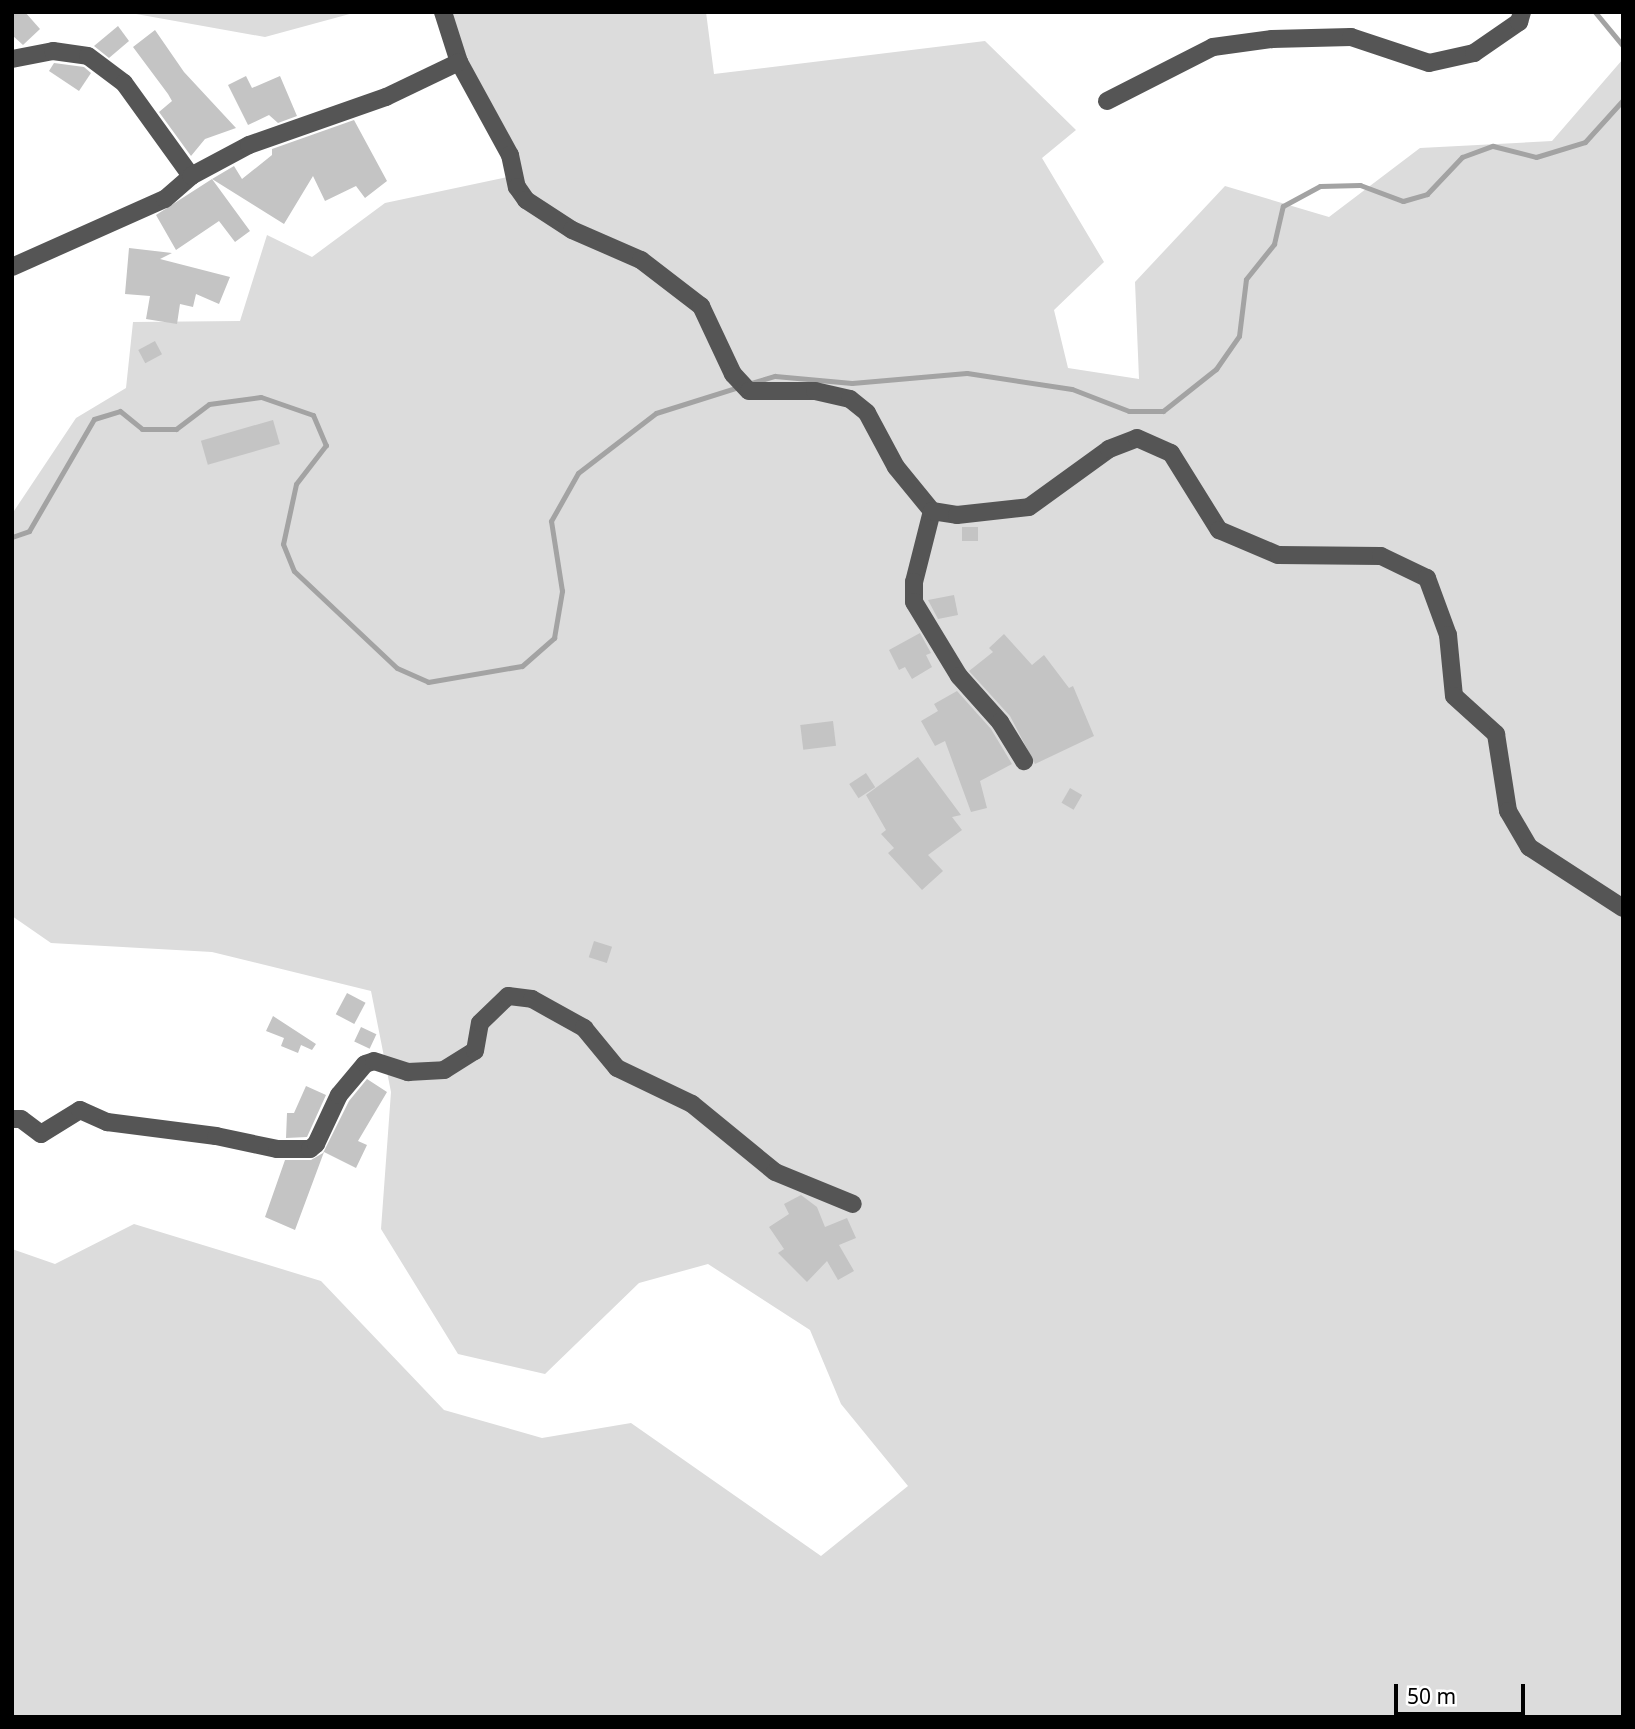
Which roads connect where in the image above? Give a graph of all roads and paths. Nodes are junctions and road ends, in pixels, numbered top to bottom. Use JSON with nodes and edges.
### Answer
{"nodes":[{"id":1,"x":443,"y":12,"type":"edge"},
{"id":2,"x":1522,"y":12,"type":"edge"},
{"id":3,"x":12,"y":59,"type":"edge"},
{"id":4,"x":459,"y":62,"type":"junction"},
{"id":5,"x":1107,"y":101,"type":"dead end"},
{"id":6,"x":191,"y":176,"type":"junction"},
{"id":7,"x":12,"y":267,"type":"edge"},
{"id":8,"x":932,"y":511,"type":"junction"},
{"id":9,"x":1024,"y":761,"type":"dead end"},
{"id":10,"x":1623,"y":908,"type":"edge"},
{"id":11,"x":12,"y":1119,"type":"edge"},
{"id":12,"x":853,"y":1204,"type":"dead end"}],
"edges":[{"from":1,"to":4,"type":"street"},
{"from":2,"to":5,"type":"street"},
{"from":3,"to":6,"type":"street"},
{"from":4,"to":6,"type":"street"},
{"from":4,"to":8,"type":"street"},
{"from":6,"to":7,"type":"street"},
{"from":8,"to":9,"type":"street"},
{"from":8,"to":10,"type":"street"},
{"from":11,"to":12,"type":"street"}]}
